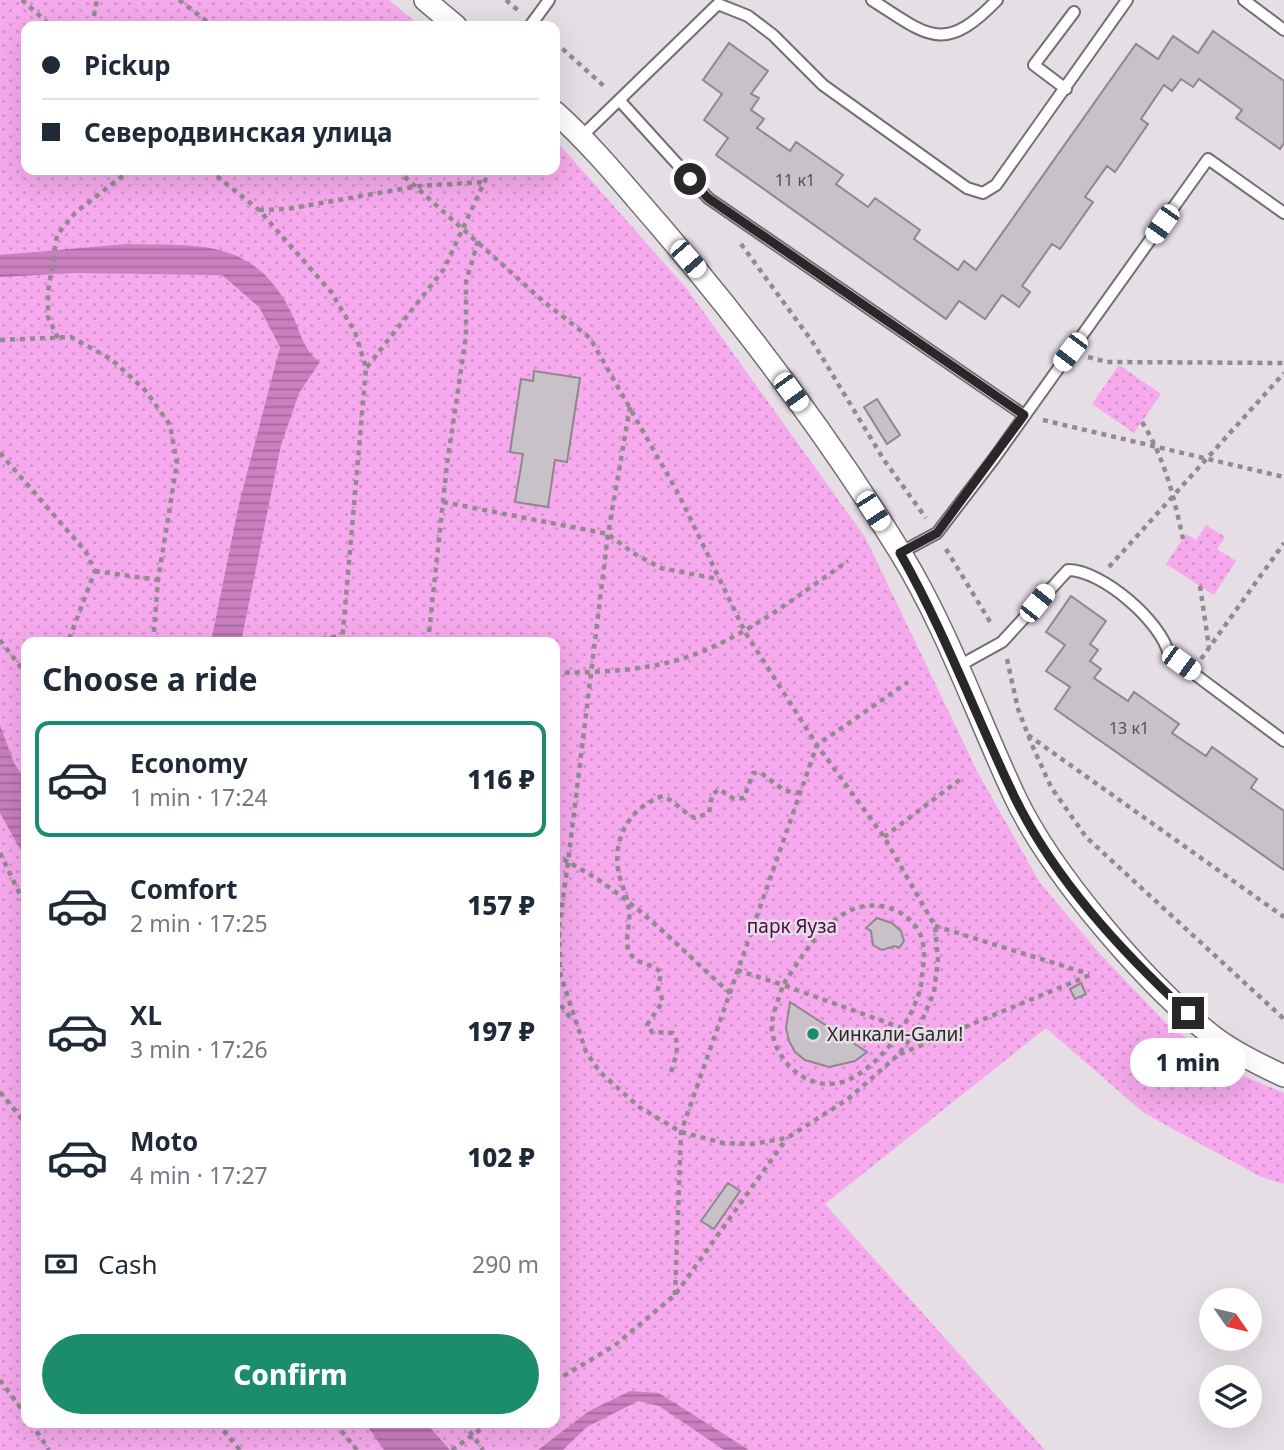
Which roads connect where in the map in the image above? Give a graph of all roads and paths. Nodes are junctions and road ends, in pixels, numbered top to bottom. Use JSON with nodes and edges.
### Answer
{"nodes":[{"id":1,"x":22,"y":0,"type":"edge"},
{"id":2,"x":97,"y":0,"type":"edge"},
{"id":3,"x":180,"y":0,"type":"edge"},
{"id":4,"x":425,"y":0,"type":"edge"},
{"id":5,"x":550,"y":0,"type":"edge"},
{"id":6,"x":872,"y":0,"type":"edge"},
{"id":7,"x":997,"y":0,"type":"edge"},
{"id":8,"x":1127,"y":0,"type":"edge"},
{"id":9,"x":1244,"y":0,"type":"edge"},
{"id":10,"x":720,"y":2,"type":"edge"},
{"id":11,"x":1074,"y":12,"type":"dead end"},
{"id":12,"x":45,"y":21,"type":"edge"},
{"id":13,"x":93,"y":21,"type":"edge"},
{"id":14,"x":207,"y":21,"type":"edge"},
{"id":15,"x":450,"y":21,"type":"edge"},
{"id":16,"x":534,"y":21,"type":"edge"},
{"id":17,"x":1284,"y":30,"type":"edge"},
{"id":18,"x":560,"y":47,"type":"edge"},
{"id":19,"x":1066,"y":89,"type":"junction"},
{"id":20,"x":620,"y":101,"type":"junction"},
{"id":21,"x":560,"y":116,"type":"edge"},
{"id":22,"x":582,"y":136,"type":"junction"},
{"id":23,"x":124,"y":175,"type":"edge"},
{"id":24,"x":215,"y":175,"type":"edge"},
{"id":25,"x":404,"y":175,"type":"edge"},
{"id":26,"x":487,"y":175,"type":"edge"},
{"id":27,"x":483,"y":182,"type":"junction"},
{"id":28,"x":419,"y":186,"type":"junction"},
{"id":29,"x":259,"y":210,"type":"junction"},
{"id":30,"x":1284,"y":213,"type":"edge"},
{"id":31,"x":464,"y":228,"type":"junction"},
{"id":32,"x":478,"y":241,"type":"junction"},
{"id":33,"x":740,"y":243,"type":"dead end"},
{"id":34,"x":58,"y":338,"type":"junction"},
{"id":35,"x":0,"y":340,"type":"edge"},
{"id":36,"x":1070,"y":352,"type":"junction"},
{"id":37,"x":1284,"y":363,"type":"edge"},
{"id":38,"x":366,"y":368,"type":"junction"},
{"id":39,"x":1284,"y":373,"type":"edge"},
{"id":40,"x":630,"y":405,"type":"junction"},
{"id":41,"x":1024,"y":415,"type":"junction"},
{"id":42,"x":1142,"y":422,"type":"dead end"},
{"id":43,"x":1158,"y":448,"type":"junction"},
{"id":44,"x":0,"y":453,"type":"edge"},
{"id":45,"x":1203,"y":460,"type":"junction"},
{"id":46,"x":1284,"y":477,"type":"edge"},
{"id":47,"x":1173,"y":493,"type":"junction"},
{"id":48,"x":443,"y":502,"type":"junction"},
{"id":49,"x":937,"y":533,"type":"junction"},
{"id":50,"x":608,"y":534,"type":"junction"},
{"id":51,"x":1183,"y":539,"type":"dead end"},
{"id":52,"x":1284,"y":543,"type":"edge"},
{"id":53,"x":900,"y":553,"type":"junction"},
{"id":54,"x":848,"y":561,"type":"dead end"},
{"id":55,"x":95,"y":571,"type":"junction"},
{"id":56,"x":719,"y":579,"type":"junction"},
{"id":57,"x":158,"y":580,"type":"junction"},
{"id":58,"x":1099,"y":580,"type":"junction"},
{"id":59,"x":1200,"y":586,"type":"dead end"},
{"id":60,"x":745,"y":632,"type":"junction"},
{"id":61,"x":70,"y":637,"type":"edge"},
{"id":62,"x":153,"y":637,"type":"edge"},
{"id":63,"x":341,"y":637,"type":"edge"},
{"id":64,"x":429,"y":637,"type":"edge"},
{"id":65,"x":0,"y":640,"type":"edge"},
{"id":66,"x":1002,"y":642,"type":"junction"},
{"id":67,"x":1209,"y":648,"type":"junction"},
{"id":68,"x":21,"y":667,"type":"edge"},
{"id":69,"x":956,"y":667,"type":"junction"},
{"id":70,"x":590,"y":672,"type":"junction"},
{"id":71,"x":1192,"y":672,"type":"junction"},
{"id":72,"x":560,"y":673,"type":"edge"},
{"id":73,"x":908,"y":682,"type":"dead end"},
{"id":74,"x":1028,"y":735,"type":"junction"},
{"id":75,"x":1284,"y":741,"type":"edge"},
{"id":76,"x":817,"y":744,"type":"junction"},
{"id":77,"x":962,"y":778,"type":"dead end"},
{"id":78,"x":800,"y":793,"type":"junction"},
{"id":79,"x":884,"y":837,"type":"junction"},
{"id":80,"x":0,"y":853,"type":"edge"},
{"id":81,"x":560,"y":857,"type":"edge"},
{"id":82,"x":3,"y":862,"type":"edge"},
{"id":83,"x":568,"y":862,"type":"junction"},
{"id":84,"x":21,"y":897,"type":"edge"},
{"id":85,"x":628,"y":900,"type":"junction"},
{"id":86,"x":560,"y":915,"type":"edge"},
{"id":87,"x":1284,"y":917,"type":"edge"},
{"id":88,"x":935,"y":926,"type":"junction"},
{"id":89,"x":737,"y":970,"type":"junction"},
{"id":90,"x":560,"y":976,"type":"edge"},
{"id":91,"x":783,"y":985,"type":"junction"},
{"id":92,"x":730,"y":993,"type":"junction"},
{"id":93,"x":560,"y":1004,"type":"edge"},
{"id":94,"x":1284,"y":1019,"type":"edge"},
{"id":95,"x":575,"y":1023,"type":"junction"},
{"id":96,"x":902,"y":1028,"type":"junction"},
{"id":97,"x":898,"y":1055,"type":"junction"},
{"id":98,"x":1281,"y":1068,"type":"edge"},
{"id":99,"x":671,"y":1072,"type":"dead end"},
{"id":100,"x":0,"y":1092,"type":"edge"},
{"id":101,"x":21,"y":1118,"type":"edge"},
{"id":102,"x":681,"y":1132,"type":"junction"},
{"id":103,"x":786,"y":1139,"type":"junction"},
{"id":104,"x":675,"y":1295,"type":"junction"},
{"id":105,"x":560,"y":1378,"type":"edge"},
{"id":106,"x":0,"y":1380,"type":"edge"},
{"id":107,"x":21,"y":1408,"type":"edge"},
{"id":108,"x":34,"y":1428,"type":"edge"},
{"id":109,"x":221,"y":1428,"type":"edge"},
{"id":110,"x":339,"y":1428,"type":"edge"},
{"id":111,"x":467,"y":1428,"type":"edge"},
{"id":112,"x":481,"y":1428,"type":"edge"},
{"id":113,"x":471,"y":1434,"type":"junction"},
{"id":114,"x":454,"y":1448,"type":"edge"},
{"id":115,"x":49,"y":1450,"type":"edge"},
{"id":116,"x":240,"y":1450,"type":"edge"},
{"id":117,"x":357,"y":1450,"type":"edge"},
{"id":118,"x":483,"y":1450,"type":"edge"}],
"edges":[{"from":1,"to":12,"type":"path"},
{"from":2,"to":13,"type":"path"},
{"from":3,"to":14,"type":"path"},
{"from":4,"to":15,"type":"street"},
{"from":5,"to":16,"type":"lane"},
{"from":6,"to":7,"type":"lane"},
{"from":8,"to":19,"type":"lane"},
{"from":9,"to":17,"type":"lane"},
{"from":10,"to":19,"type":"lane"},
{"from":10,"to":20,"type":"lane"},
{"from":11,"to":19,"type":"lane"},
{"from":18,"to":20,"type":"path"},
{"from":20,"to":22,"type":"lane"},
{"from":20,"to":41,"type":"lane"},
{"from":21,"to":22,"type":"street"},
{"from":22,"to":53,"type":"street"},
{"from":23,"to":34,"type":"path"},
{"from":24,"to":29,"type":"path"},
{"from":25,"to":28,"type":"path"},
{"from":26,"to":27,"type":"path"},
{"from":27,"to":28,"type":"path"},
{"from":27,"to":31,"type":"path"},
{"from":28,"to":29,"type":"path"},
{"from":28,"to":31,"type":"path"},
{"from":29,"to":38,"type":"path"},
{"from":30,"to":36,"type":"lane"},
{"from":31,"to":32,"type":"path"},
{"from":31,"to":38,"type":"path"},
{"from":32,"to":40,"type":"path"},
{"from":32,"to":48,"type":"path"},
{"from":33,"to":49,"type":"path"},
{"from":34,"to":35,"type":"path"},
{"from":34,"to":57,"type":"path"},
{"from":36,"to":37,"type":"path"},
{"from":36,"to":41,"type":"lane"},
{"from":38,"to":63,"type":"path"},
{"from":39,"to":45,"type":"path"},
{"from":40,"to":50,"type":"path"},
{"from":40,"to":56,"type":"path"},
{"from":41,"to":43,"type":"path"},
{"from":41,"to":49,"type":"lane"},
{"from":42,"to":43,"type":"path"},
{"from":43,"to":45,"type":"path"},
{"from":43,"to":47,"type":"path"},
{"from":44,"to":55,"type":"path"},
{"from":45,"to":46,"type":"path"},
{"from":45,"to":47,"type":"path"},
{"from":47,"to":51,"type":"path"},
{"from":47,"to":58,"type":"path"},
{"from":48,"to":50,"type":"path"},
{"from":48,"to":64,"type":"path"},
{"from":49,"to":53,"type":"lane"},
{"from":49,"to":66,"type":"path"},
{"from":50,"to":56,"type":"path"},
{"from":50,"to":70,"type":"path"},
{"from":52,"to":67,"type":"path"},
{"from":53,"to":69,"type":"street"},
{"from":54,"to":60,"type":"path"},
{"from":55,"to":57,"type":"path"},
{"from":55,"to":61,"type":"path"},
{"from":56,"to":60,"type":"path"},
{"from":57,"to":62,"type":"path"},
{"from":58,"to":66,"type":"lane"},
{"from":58,"to":71,"type":"lane"},
{"from":59,"to":67,"type":"path"},
{"from":60,"to":70,"type":"path"},
{"from":60,"to":76,"type":"path"},
{"from":65,"to":68,"type":"path"},
{"from":66,"to":69,"type":"lane"},
{"from":66,"to":74,"type":"path"},
{"from":67,"to":71,"type":"path"},
{"from":69,"to":98,"type":"street"},
{"from":70,"to":72,"type":"path"},
{"from":70,"to":83,"type":"path"},
{"from":71,"to":75,"type":"lane"},
{"from":73,"to":76,"type":"path"},
{"from":74,"to":87,"type":"path"},
{"from":74,"to":94,"type":"path"},
{"from":76,"to":78,"type":"path"},
{"from":76,"to":79,"type":"path"},
{"from":77,"to":79,"type":"path"},
{"from":78,"to":85,"type":"path"},
{"from":78,"to":89,"type":"path"},
{"from":79,"to":88,"type":"path"},
{"from":80,"to":82,"type":"path"},
{"from":81,"to":83,"type":"path"},
{"from":82,"to":84,"type":"path"},
{"from":83,"to":85,"type":"path"},
{"from":83,"to":86,"type":"path"},
{"from":85,"to":92,"type":"path"},
{"from":85,"to":99,"type":"path"},
{"from":88,"to":97,"type":"path"},
{"from":88,"to":97,"type":"path"},
{"from":89,"to":91,"type":"path"},
{"from":89,"to":92,"type":"path"},
{"from":90,"to":95,"type":"path"},
{"from":91,"to":96,"type":"path"},
{"from":91,"to":96,"type":"path"},
{"from":91,"to":96,"type":"path"},
{"from":92,"to":102,"type":"path"},
{"from":93,"to":95,"type":"path"},
{"from":95,"to":102,"type":"path"},
{"from":97,"to":103,"type":"path"},
{"from":100,"to":101,"type":"path"},
{"from":102,"to":103,"type":"path"},
{"from":102,"to":104,"type":"path"},
{"from":103,"to":104,"type":"path"},
{"from":104,"to":105,"type":"path"},
{"from":106,"to":107,"type":"path"},
{"from":108,"to":115,"type":"path"},
{"from":109,"to":116,"type":"path"},
{"from":110,"to":117,"type":"path"},
{"from":111,"to":113,"type":"path"},
{"from":112,"to":113,"type":"path"},
{"from":113,"to":114,"type":"path"},
{"from":113,"to":118,"type":"path"}]}
